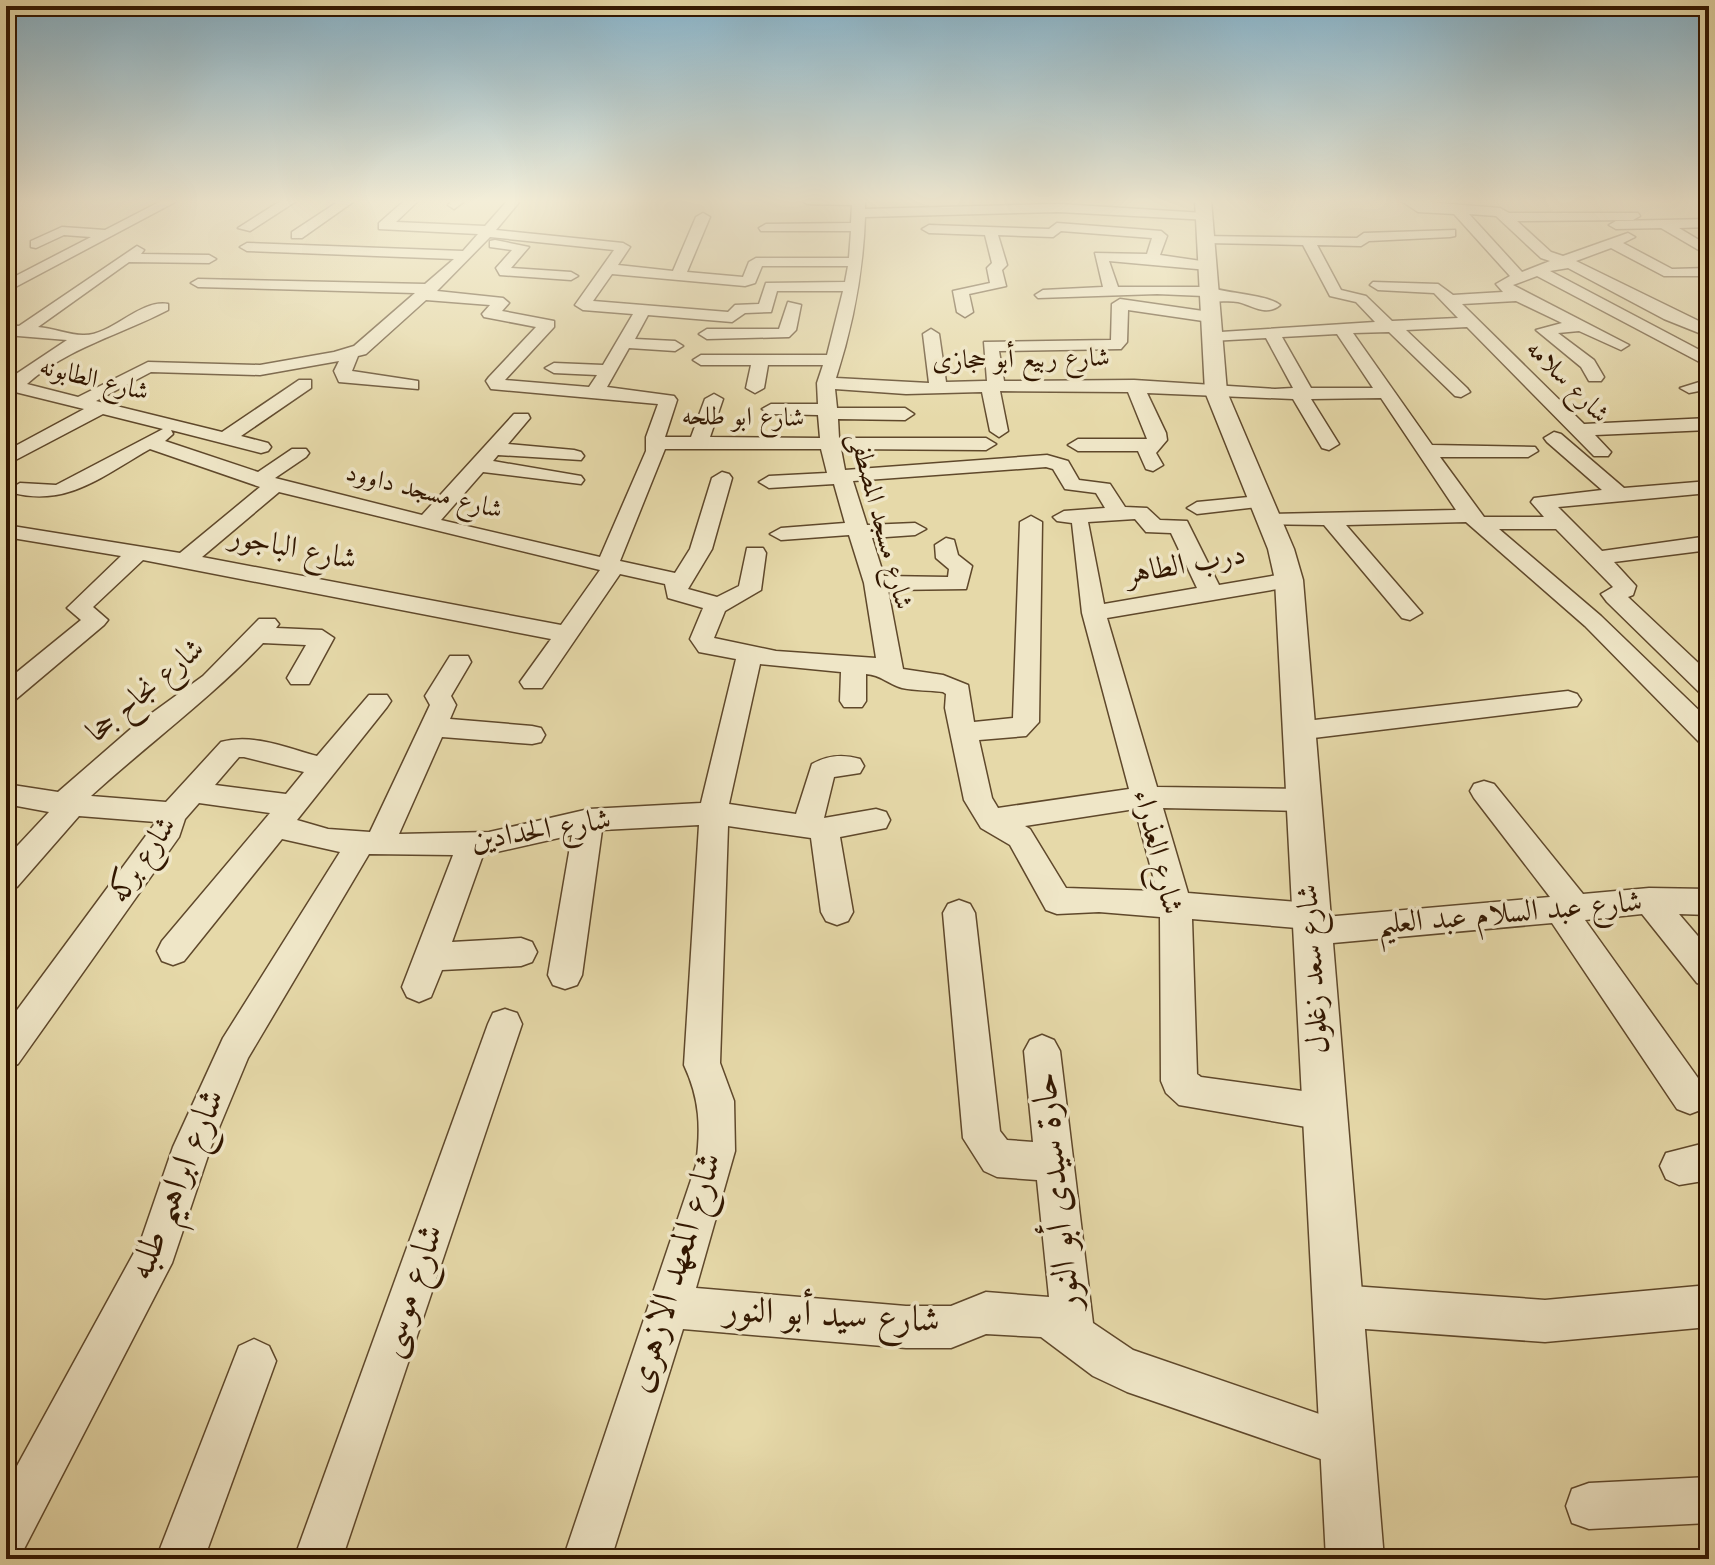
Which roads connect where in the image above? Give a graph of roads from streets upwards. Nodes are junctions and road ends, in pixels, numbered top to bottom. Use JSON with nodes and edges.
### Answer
{"nodes":[{"id":1,"x":32,"y":273,"type":"edge"},
{"id":2,"x":101,"y":273,"type":"edge"},
{"id":3,"x":447,"y":273,"type":"edge"},
{"id":4,"x":522,"y":273,"type":"edge"},
{"id":5,"x":605,"y":273,"type":"edge"},
{"id":6,"x":626,"y":273,"type":"edge"},
{"id":7,"x":680,"y":273,"type":"edge"},
{"id":8,"x":752,"y":273,"type":"edge"},
{"id":9,"x":854,"y":273,"type":"edge"},
{"id":10,"x":995,"y":273,"type":"edge"},
{"id":11,"x":1106,"y":273,"type":"edge"},
{"id":12,"x":1208,"y":273,"type":"edge"},
{"id":13,"x":1324,"y":273,"type":"edge"},
{"id":14,"x":1515,"y":273,"type":"edge"},
{"id":15,"x":1533,"y":273,"type":"edge"},
{"id":16,"x":1542,"y":273,"type":"edge"},
{"id":17,"x":1587,"y":273,"type":"edge"},
{"id":18,"x":571,"y":276,"type":"dead end"},
{"id":19,"x":678,"y":277,"type":"junction"},
{"id":20,"x":1520,"y":278,"type":"junction"},
{"id":21,"x":198,"y":283,"type":"dead end"},
{"id":22,"x":1504,"y":284,"type":"junction"},
{"id":23,"x":1378,"y":285,"type":"dead end"},
{"id":24,"x":6,"y":287,"type":"edge"},
{"id":25,"x":851,"y":287,"type":"junction"},
{"id":26,"x":428,"y":292,"type":"junction"},
{"id":27,"x":1116,"y":298,"type":"junction"},
{"id":28,"x":1048,"y":299,"type":"dead end"},
{"id":29,"x":1448,"y":300,"type":"junction"},
{"id":30,"x":498,"y":301,"type":"junction"},
{"id":31,"x":528,"y":303,"type":"dead end"},
{"id":32,"x":793,"y":305,"type":"dead end"},
{"id":33,"x":1272,"y":305,"type":"dead end"},
{"id":34,"x":162,"y":307,"type":"dead end"},
{"id":35,"x":643,"y":310,"type":"junction"},
{"id":36,"x":1210,"y":311,"type":"junction"},
{"id":37,"x":965,"y":312,"type":"dead end"},
{"id":38,"x":708,"y":315,"type":"junction"},
{"id":39,"x":1470,"y":322,"type":"junction"},
{"id":40,"x":1580,"y":326,"type":"junction"},
{"id":41,"x":1391,"y":327,"type":"junction"},
{"id":42,"x":10,"y":330,"type":"edge"},
{"id":43,"x":1343,"y":331,"type":"junction"},
{"id":44,"x":1709,"y":332,"type":"edge"},
{"id":45,"x":931,"y":334,"type":"dead end"},
{"id":46,"x":1272,"y":334,"type":"junction"},
{"id":47,"x":76,"y":342,"type":"junction"},
{"id":48,"x":624,"y":343,"type":"junction"},
{"id":49,"x":1621,"y":345,"type":"dead end"},
{"id":50,"x":675,"y":346,"type":"dead end"},
{"id":51,"x":351,"y":353,"type":"junction"},
{"id":52,"x":701,"y":360,"type":"dead end"},
{"id":53,"x":760,"y":360,"type":"junction"},
{"id":54,"x":831,"y":360,"type":"junction"},
{"id":55,"x":1709,"y":362,"type":"edge"},
{"id":56,"x":554,"y":368,"type":"dead end"},
{"id":57,"x":608,"y":370,"type":"junction"},
{"id":58,"x":1595,"y":377,"type":"dead end"},
{"id":59,"x":826,"y":383,"type":"junction"},
{"id":60,"x":305,"y":384,"type":"dead end"},
{"id":61,"x":1709,"y":384,"type":"edge"},
{"id":62,"x":412,"y":385,"type":"dead end"},
{"id":63,"x":993,"y":385,"type":"junction"},
{"id":64,"x":1134,"y":385,"type":"junction"},
{"id":65,"x":938,"y":387,"type":"junction"},
{"id":66,"x":755,"y":388,"type":"dead end"},
{"id":67,"x":1689,"y":388,"type":"dead end"},
{"id":68,"x":1216,"y":392,"type":"junction"},
{"id":69,"x":1461,"y":392,"type":"dead end"},
{"id":70,"x":597,"y":393,"type":"junction"},
{"id":71,"x":1385,"y":393,"type":"junction"},
{"id":72,"x":14,"y":394,"type":"edge"},
{"id":73,"x":1302,"y":394,"type":"junction"},
{"id":74,"x":714,"y":399,"type":"dead end"},
{"id":75,"x":1670,"y":404,"type":"dead end"},
{"id":76,"x":89,"y":406,"type":"junction"},
{"id":77,"x":771,"y":409,"type":"dead end"},
{"id":78,"x":826,"y":411,"type":"junction"},
{"id":79,"x":905,"y":414,"type":"dead end"},
{"id":80,"x":521,"y":418,"type":"dead end"},
{"id":81,"x":491,"y":422,"type":"dead end"},
{"id":82,"x":1703,"y":425,"type":"edge"},
{"id":83,"x":176,"y":426,"type":"junction"},
{"id":84,"x":1578,"y":430,"type":"junction"},
{"id":85,"x":1554,"y":438,"type":"dead end"},
{"id":86,"x":224,"y":439,"type":"junction"},
{"id":87,"x":148,"y":442,"type":"junction"},
{"id":88,"x":656,"y":443,"type":"junction"},
{"id":89,"x":698,"y":443,"type":"junction"},
{"id":90,"x":1329,"y":444,"type":"dead end"},
{"id":91,"x":830,"y":445,"type":"junction"},
{"id":92,"x":1078,"y":445,"type":"dead end"},
{"id":93,"x":261,"y":447,"type":"dead end"},
{"id":94,"x":495,"y":447,"type":"junction"},
{"id":95,"x":1423,"y":451,"type":"junction"},
{"id":96,"x":1528,"y":451,"type":"dead end"},
{"id":97,"x":1601,"y":452,"type":"dead end"},
{"id":98,"x":299,"y":453,"type":"dead end"},
{"id":99,"x":574,"y":456,"type":"dead end"},
{"id":100,"x":6,"y":459,"type":"edge"},
{"id":101,"x":479,"y":465,"type":"junction"},
{"id":102,"x":841,"y":477,"type":"junction"},
{"id":103,"x":722,"y":478,"type":"dead end"},
{"id":104,"x":574,"y":480,"type":"dead end"},
{"id":105,"x":267,"y":482,"type":"junction"},
{"id":106,"x":769,"y":482,"type":"dead end"},
{"id":107,"x":1709,"y":487,"type":"edge"},
{"id":108,"x":20,"y":489,"type":"dead end"},
{"id":109,"x":1618,"y":494,"type":"junction"},
{"id":110,"x":1197,"y":508,"type":"dead end"},
{"id":111,"x":1263,"y":511,"type":"junction"},
{"id":112,"x":1118,"y":513,"type":"junction"},
{"id":113,"x":1330,"y":519,"type":"junction"},
{"id":114,"x":1475,"y":520,"type":"junction"},
{"id":115,"x":428,"y":521,"type":"junction"},
{"id":116,"x":1560,"y":523,"type":"junction"},
{"id":117,"x":915,"y":529,"type":"dead end"},
{"id":118,"x":859,"y":530,"type":"junction"},
{"id":119,"x":6,"y":531,"type":"edge"},
{"id":120,"x":781,"y":534,"type":"dead end"},
{"id":121,"x":1023,"y":538,"type":"dead end"},
{"id":122,"x":1699,"y":544,"type":"edge"},
{"id":123,"x":946,"y":545,"type":"dead end"},
{"id":124,"x":138,"y":552,"type":"junction"},
{"id":125,"x":755,"y":553,"type":"dead end"},
{"id":126,"x":1596,"y":558,"type":"junction"},
{"id":127,"x":1709,"y":558,"type":"edge"},
{"id":128,"x":185,"y":560,"type":"junction"},
{"id":129,"x":611,"y":566,"type":"junction"},
{"id":130,"x":1289,"y":580,"type":"junction"},
{"id":131,"x":875,"y":583,"type":"junction"},
{"id":132,"x":676,"y":588,"type":"junction"},
{"id":133,"x":1211,"y":593,"type":"junction"},
{"id":134,"x":717,"y":606,"type":"junction"},
{"id":135,"x":1094,"y":613,"type":"junction"},
{"id":136,"x":1410,"y":613,"type":"dead end"},
{"id":137,"x":566,"y":634,"type":"junction"},
{"id":138,"x":750,"y":653,"type":"junction"},
{"id":139,"x":459,"y":662,"type":"dead end"},
{"id":140,"x":854,"y":664,"type":"junction"},
{"id":141,"x":889,"y":667,"type":"junction"},
{"id":142,"x":300,"y":678,"type":"dead end"},
{"id":143,"x":533,"y":682,"type":"dead end"},
{"id":144,"x":1709,"y":687,"type":"edge"},
{"id":145,"x":1709,"y":693,"type":"edge"},
{"id":146,"x":6,"y":694,"type":"edge"},
{"id":147,"x":1668,"y":697,"type":"junction"},
{"id":148,"x":1568,"y":700,"type":"dead end"},
{"id":149,"x":378,"y":701,"type":"dead end"},
{"id":150,"x":853,"y":701,"type":"dead end"},
{"id":151,"x":433,"y":727,"type":"junction"},
{"id":152,"x":1297,"y":731,"type":"junction"},
{"id":153,"x":964,"y":732,"type":"junction"},
{"id":154,"x":532,"y":735,"type":"dead end"},
{"id":155,"x":1709,"y":736,"type":"edge"},
{"id":156,"x":850,"y":766,"type":"dead end"},
{"id":157,"x":322,"y":767,"type":"junction"},
{"id":158,"x":1484,"y":791,"type":"dead end"},
{"id":159,"x":192,"y":792,"type":"junction"},
{"id":160,"x":6,"y":794,"type":"edge"},
{"id":161,"x":1143,"y":797,"type":"junction"},
{"id":162,"x":1302,"y":800,"type":"junction"},
{"id":163,"x":67,"y":804,"type":"junction"},
{"id":164,"x":714,"y":813,"type":"junction"},
{"id":165,"x":171,"y":816,"type":"junction"},
{"id":166,"x":283,"y":816,"type":"junction"},
{"id":167,"x":589,"y":820,"type":"junction"},
{"id":168,"x":876,"y":820,"type":"dead end"},
{"id":169,"x":991,"y":820,"type":"junction"},
{"id":170,"x":815,"y":828,"type":"junction"},
{"id":171,"x":370,"y":843,"type":"junction"},
{"id":172,"x":472,"y":843,"type":"junction"},
{"id":173,"x":6,"y":878,"type":"edge"},
{"id":174,"x":1649,"y":901,"type":"junction"},
{"id":175,"x":1709,"y":902,"type":"edge"},
{"id":176,"x":1176,"y":904,"type":"junction"},
{"id":177,"x":1568,"y":909,"type":"junction"},
{"id":178,"x":837,"y":912,"type":"dead end"},
{"id":179,"x":959,"y":913,"type":"dead end"},
{"id":180,"x":1311,"y":924,"type":"junction"},
{"id":181,"x":173,"y":951,"type":"dead end"},
{"id":182,"x":521,"y":952,"type":"dead end"},
{"id":183,"x":430,"y":957,"type":"junction"},
{"id":184,"x":1709,"y":973,"type":"edge"},
{"id":185,"x":565,"y":975,"type":"dead end"},
{"id":186,"x":419,"y":987,"type":"dead end"},
{"id":187,"x":505,"y":1024,"type":"dead end"},
{"id":188,"x":1042,"y":1051,"type":"dead end"},
{"id":189,"x":6,"y":1053,"type":"edge"},
{"id":190,"x":1690,"y":1097,"type":"dead end"},
{"id":191,"x":1324,"y":1112,"type":"junction"},
{"id":192,"x":1054,"y":1163,"type":"junction"},
{"id":193,"x":1338,"y":1306,"type":"junction"},
{"id":194,"x":1709,"y":1306,"type":"edge"},
{"id":195,"x":670,"y":1307,"type":"junction"},
{"id":196,"x":1073,"y":1331,"type":"junction"},
{"id":197,"x":254,"y":1361,"type":"dead end"},
{"id":198,"x":1347,"y":1445,"type":"junction"},
{"id":199,"x":1709,"y":1500,"type":"edge"},
{"id":200,"x":1589,"y":1506,"type":"dead end"},
{"id":201,"x":6,"y":1534,"type":"edge"},
{"id":202,"x":180,"y":1559,"type":"edge"},
{"id":203,"x":318,"y":1559,"type":"edge"},
{"id":204,"x":587,"y":1559,"type":"edge"},
{"id":205,"x":1355,"y":1559,"type":"edge"}],
"edges":[{"from":1,"to":24,"type":"street"},
{"from":2,"to":42,"type":"street"},
{"from":3,"to":26,"type":"street"},
{"from":4,"to":18,"type":"street"},
{"from":5,"to":35,"type":"street"},
{"from":6,"to":19,"type":"street"},
{"from":7,"to":19,"type":"street"},
{"from":8,"to":19,"type":"street"},
{"from":9,"to":25,"type":"street","name":"شارع مسجد المصطفى"},
{"from":10,"to":37,"type":"street"},
{"from":11,"to":27,"type":"street"},
{"from":12,"to":36,"type":"street","name":"شارع سعد زغلول"},
{"from":13,"to":41,"type":"street"},
{"from":14,"to":20,"type":"street"},
{"from":15,"to":20,"type":"street"},
{"from":16,"to":55,"type":"street"},
{"from":17,"to":44,"type":"street"},
{"from":20,"to":22,"type":"street"},
{"from":21,"to":26,"type":"street"},
{"from":22,"to":29,"type":"street"},
{"from":22,"to":40,"type":"street"},
{"from":23,"to":29,"type":"street","name":"شارع سلامه"},
{"from":25,"to":38,"type":"street"},
{"from":25,"to":54,"type":"street","name":"شارع مسجد المصطفى"},
{"from":26,"to":30,"type":"street"},
{"from":26,"to":51,"type":"street"},
{"from":27,"to":28,"type":"street"},
{"from":27,"to":36,"type":"street"},
{"from":27,"to":36,"type":"street"},
{"from":27,"to":63,"type":"street"},
{"from":29,"to":39,"type":"street","name":"شارع سلامه"},
{"from":30,"to":31,"type":"street"},
{"from":30,"to":70,"type":"street"},
{"from":32,"to":38,"type":"street"},
{"from":33,"to":36,"type":"street"},
{"from":34,"to":47,"type":"street"},
{"from":35,"to":38,"type":"street"},
{"from":35,"to":48,"type":"street"},
{"from":36,"to":46,"type":"street"},
{"from":36,"to":68,"type":"street","name":"شارع سعد زغلول"},
{"from":39,"to":41,"type":"street"},
{"from":39,"to":84,"type":"street","name":"شارع سلامه"},
{"from":40,"to":49,"type":"street"},
{"from":40,"to":58,"type":"street"},
{"from":41,"to":43,"type":"street"},
{"from":41,"to":69,"type":"street"},
{"from":42,"to":47,"type":"street","name":"شارع الطابونه"},
{"from":43,"to":46,"type":"street"},
{"from":43,"to":71,"type":"street"},
{"from":45,"to":65,"type":"street"},
{"from":46,"to":73,"type":"street"},
{"from":47,"to":72,"type":"street","name":"شارع الطابونه"},
{"from":48,"to":50,"type":"street"},
{"from":48,"to":57,"type":"street"},
{"from":51,"to":62,"type":"street"},
{"from":51,"to":76,"type":"street"},
{"from":52,"to":53,"type":"street"},
{"from":53,"to":54,"type":"street"},
{"from":53,"to":66,"type":"street"},
{"from":54,"to":59,"type":"street","name":"شارع مسجد المصطفى"},
{"from":56,"to":57,"type":"street"},
{"from":57,"to":70,"type":"street"},
{"from":59,"to":65,"type":"street","name":"شارع ربيع أبو حجازى"},
{"from":59,"to":78,"type":"street","name":"شارع مسجد المصطفى"},
{"from":60,"to":86,"type":"street"},
{"from":61,"to":67,"type":"street"},
{"from":63,"to":64,"type":"street","name":"شارع ربيع أبو حجازى"},
{"from":63,"to":65,"type":"street","name":"شارع ربيع أبو حجازى"},
{"from":63,"to":91,"type":"street","name":"شارع ابو طلحه"},
{"from":64,"to":68,"type":"street","name":"شارع ربيع أبو حجازى"},
{"from":64,"to":92,"type":"street"},
{"from":68,"to":73,"type":"street","name":"شارع ربيع أبو حجازى"},
{"from":68,"to":111,"type":"street","name":"شارع سعد زغلول"},
{"from":70,"to":88,"type":"street"},
{"from":71,"to":73,"type":"street","name":"شارع ربيع أبو حجازى"},
{"from":71,"to":95,"type":"street"},
{"from":72,"to":76,"type":"street","name":"شارع الطابونه"},
{"from":73,"to":90,"type":"street"},
{"from":74,"to":89,"type":"street"},
{"from":75,"to":82,"type":"street"},
{"from":76,"to":83,"type":"street","name":"شارع الطابونه"},
{"from":76,"to":100,"type":"street"},
{"from":77,"to":78,"type":"street"},
{"from":78,"to":79,"type":"street"},
{"from":78,"to":91,"type":"street","name":"شارع مسجد المصطفى"},
{"from":80,"to":94,"type":"street"},
{"from":81,"to":94,"type":"street"},
{"from":82,"to":84,"type":"street"},
{"from":83,"to":86,"type":"street","name":"شارع الطابونه"},
{"from":83,"to":87,"type":"street"},
{"from":84,"to":97,"type":"street","name":"شارع سلامه"},
{"from":85,"to":109,"type":"street"},
{"from":86,"to":93,"type":"street","name":"شارع الطابونه"},
{"from":87,"to":105,"type":"street","name":"شارع مسجد داوود"},
{"from":87,"to":108,"type":"street"},
{"from":88,"to":89,"type":"street","name":"شارع ابو طلحه"},
{"from":88,"to":129,"type":"street"},
{"from":89,"to":91,"type":"street","name":"شارع ابو طلحه"},
{"from":91,"to":102,"type":"street","name":"شارع مسجد المصطفى"},
{"from":94,"to":99,"type":"street"},
{"from":94,"to":101,"type":"street"},
{"from":95,"to":96,"type":"street"},
{"from":95,"to":114,"type":"street"},
{"from":98,"to":105,"type":"street"},
{"from":101,"to":104,"type":"street"},
{"from":101,"to":115,"type":"street"},
{"from":102,"to":106,"type":"street"},
{"from":102,"to":112,"type":"street"},
{"from":102,"to":118,"type":"street","name":"شارع مسجد المصطفى"},
{"from":103,"to":132,"type":"street"},
{"from":105,"to":115,"type":"street","name":"شارع مسجد داوود"},
{"from":105,"to":128,"type":"street"},
{"from":107,"to":109,"type":"street"},
{"from":109,"to":116,"type":"street"},
{"from":110,"to":111,"type":"street"},
{"from":111,"to":113,"type":"street"},
{"from":111,"to":130,"type":"street","name":"شارع سعد زغلول"},
{"from":112,"to":133,"type":"street"},
{"from":112,"to":135,"type":"street","name":"شارع العذراء"},
{"from":113,"to":114,"type":"street"},
{"from":113,"to":136,"type":"street"},
{"from":114,"to":116,"type":"street"},
{"from":114,"to":147,"type":"street"},
{"from":115,"to":129,"type":"street","name":"شارع مسجد داوود"},
{"from":116,"to":126,"type":"street"},
{"from":117,"to":118,"type":"street"},
{"from":118,"to":120,"type":"street"},
{"from":118,"to":131,"type":"street","name":"شارع مسجد المصطفى"},
{"from":119,"to":124,"type":"street","name":"شارع الباجور"},
{"from":121,"to":153,"type":"street"},
{"from":122,"to":126,"type":"street"},
{"from":122,"to":127,"type":"street"},
{"from":123,"to":131,"type":"street"},
{"from":124,"to":128,"type":"street","name":"شارع الباجور"},
{"from":124,"to":146,"type":"street"},
{"from":125,"to":134,"type":"street"},
{"from":126,"to":144,"type":"street"},
{"from":128,"to":137,"type":"street","name":"شارع الباجور"},
{"from":129,"to":132,"type":"street","name":"شارع مسجد داوود"},
{"from":129,"to":137,"type":"street"},
{"from":130,"to":133,"type":"street","name":"درب الطاهر"},
{"from":130,"to":152,"type":"street","name":"شارع سعد زغلول"},
{"from":131,"to":141,"type":"street","name":"شارع مسجد المصطفى"},
{"from":132,"to":134,"type":"street","name":"شارع مسجد داوود"},
{"from":133,"to":135,"type":"street","name":"درب الطاهر"},
{"from":134,"to":138,"type":"street"},
{"from":135,"to":161,"type":"street","name":"شارع العذراء"},
{"from":137,"to":143,"type":"street"},
{"from":138,"to":140,"type":"street"},
{"from":138,"to":164,"type":"street","name":"شارع المعهد الازهرى"},
{"from":139,"to":151,"type":"street","name":"شارع ابراهيم طلبه"},
{"from":140,"to":141,"type":"street"},
{"from":140,"to":150,"type":"street"},
{"from":141,"to":153,"type":"street"},
{"from":142,"to":163,"type":"street","name":"شارع نجاح جحا"},
{"from":145,"to":147,"type":"street"},
{"from":147,"to":155,"type":"street"},
{"from":148,"to":152,"type":"street"},
{"from":149,"to":157,"type":"street"},
{"from":151,"to":154,"type":"street"},
{"from":151,"to":171,"type":"street","name":"شارع ابراهيم طلبه"},
{"from":152,"to":162,"type":"street","name":"شارع سعد زغلول"},
{"from":153,"to":169,"type":"street"},
{"from":156,"to":170,"type":"street"},
{"from":157,"to":159,"type":"street","name":"شارع بركه"},
{"from":157,"to":166,"type":"street"},
{"from":158,"to":177,"type":"street"},
{"from":159,"to":165,"type":"street","name":"شارع بركه"},
{"from":159,"to":166,"type":"street","name":"شارع الحدادين"},
{"from":160,"to":163,"type":"street"},
{"from":161,"to":162,"type":"street"},
{"from":161,"to":169,"type":"street"},
{"from":161,"to":176,"type":"street","name":"شارع العذراء"},
{"from":162,"to":180,"type":"street","name":"شارع سعد زغلول"},
{"from":163,"to":165,"type":"street"},
{"from":163,"to":173,"type":"street","name":"شارع نجاح جحا"},
{"from":164,"to":167,"type":"street","name":"شارع الحدادين"},
{"from":164,"to":170,"type":"street","name":"شارع الحدادين"},
{"from":164,"to":195,"type":"street","name":"شارع المعهد الازهرى"},
{"from":165,"to":189,"type":"street","name":"شارع بركه"},
{"from":166,"to":171,"type":"street","name":"شارع الحدادين"},
{"from":166,"to":181,"type":"street"},
{"from":167,"to":172,"type":"street","name":"شارع الحدادين"},
{"from":167,"to":185,"type":"street"},
{"from":168,"to":170,"type":"street","name":"شارع الحدادين"},
{"from":169,"to":176,"type":"street","name":"شارع عبد السلام عبد العليم"},
{"from":170,"to":178,"type":"street"},
{"from":171,"to":172,"type":"street","name":"شارع الحدادين"},
{"from":171,"to":201,"type":"street","name":"شارع ابراهيم طلبه"},
{"from":172,"to":183,"type":"street"},
{"from":174,"to":175,"type":"street","name":"شارع عبد السلام عبد العليم"},
{"from":174,"to":177,"type":"street","name":"شارع عبد السلام عبد العليم"},
{"from":174,"to":184,"type":"street"},
{"from":176,"to":180,"type":"street","name":"شارع عبد السلام عبد العليم"},
{"from":176,"to":191,"type":"street","name":"شارع العذراء"},
{"from":177,"to":180,"type":"street","name":"شارع عبد السلام عبد العليم"},
{"from":177,"to":190,"type":"street"},
{"from":179,"to":192,"type":"street"},
{"from":180,"to":191,"type":"street","name":"شارع سعد زغلول"},
{"from":182,"to":183,"type":"street"},
{"from":183,"to":186,"type":"street"},
{"from":187,"to":203,"type":"street","name":"شارع موسى"},
{"from":188,"to":192,"type":"street","name":"حارة سيدى أبو النور"},
{"from":191,"to":193,"type":"street","name":"شارع سعد زغلول"},
{"from":192,"to":196,"type":"street","name":"حارة سيدى أبو النور"},
{"from":193,"to":194,"type":"street"},
{"from":193,"to":198,"type":"street","name":"شارع سعد زغلول"},
{"from":195,"to":196,"type":"street","name":"شارع سيد أبو النور"},
{"from":195,"to":204,"type":"street","name":"شارع المعهد الازهرى"},
{"from":196,"to":198,"type":"street","name":"شارع سيد أبو النور"},
{"from":197,"to":202,"type":"street"},
{"from":198,"to":205,"type":"street","name":"شارع سعد زغلول"},
{"from":199,"to":200,"type":"street"}]}
